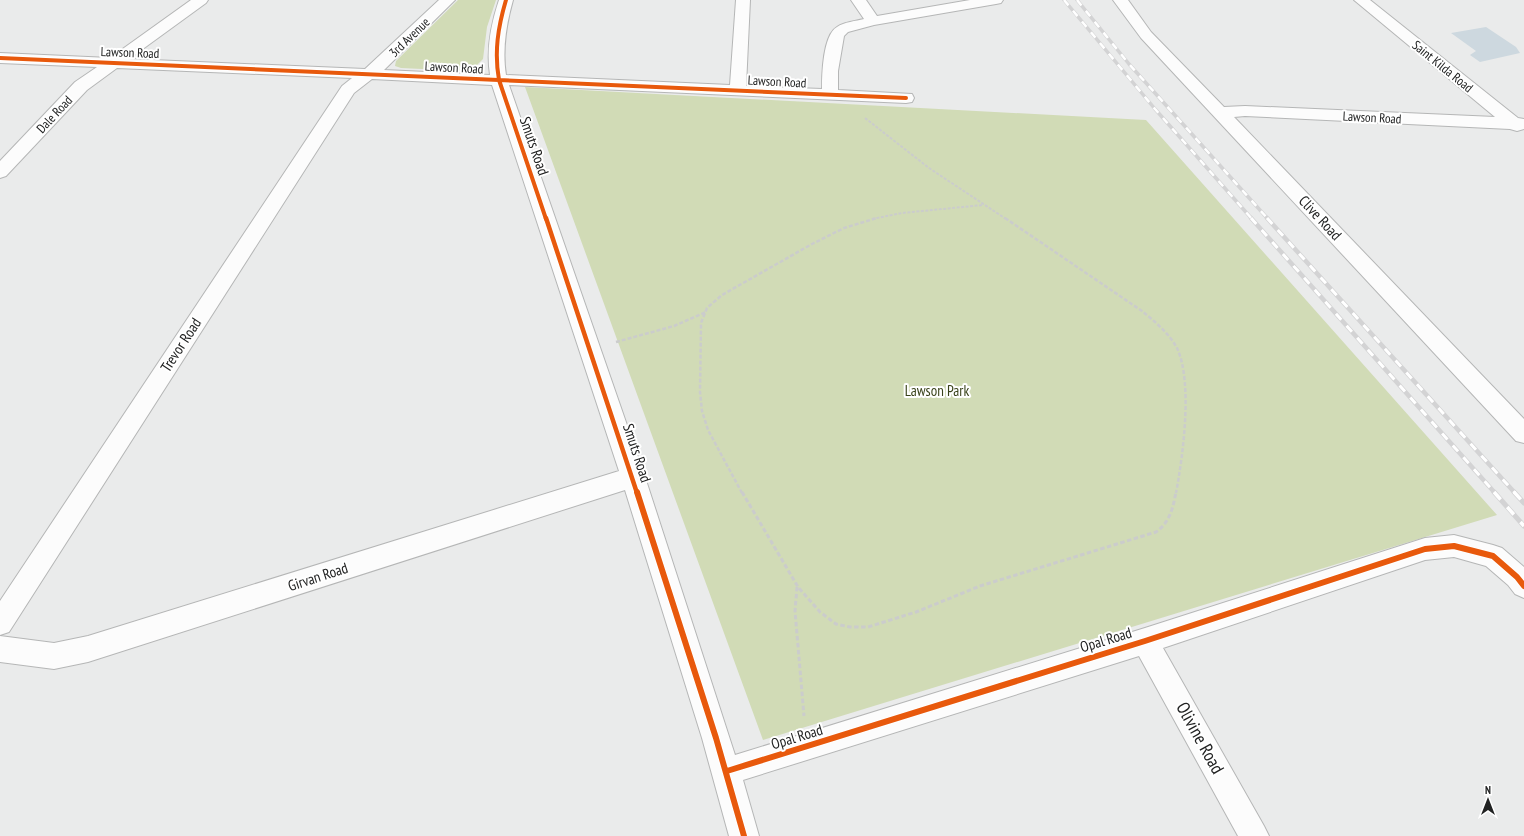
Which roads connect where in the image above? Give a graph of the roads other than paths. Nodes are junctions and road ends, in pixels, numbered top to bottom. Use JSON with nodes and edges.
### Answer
{"nodes":[{"id":1,"x":201,"y":0,"type":"edge"},
{"id":2,"x":448,"y":0,"type":"edge"},
{"id":3,"x":506,"y":0,"type":"edge"},
{"id":4,"x":743,"y":0,"type":"edge"},
{"id":5,"x":858,"y":0,"type":"edge"},
{"id":6,"x":996,"y":0,"type":"edge"},
{"id":7,"x":1120,"y":0,"type":"edge"},
{"id":8,"x":1361,"y":0,"type":"edge"},
{"id":9,"x":873,"y":21,"type":"junction"},
{"id":10,"x":0,"y":58,"type":"edge"},
{"id":11,"x":114,"y":63,"type":"junction"},
{"id":12,"x":369,"y":73,"type":"junction"},
{"id":13,"x":499,"y":80,"type":"junction"},
{"id":14,"x":738,"y":90,"type":"junction"},
{"id":15,"x":830,"y":95,"type":"junction"},
{"id":16,"x":906,"y":98,"type":"dead end"},
{"id":17,"x":1220,"y":113,"type":"junction"},
{"id":18,"x":1521,"y":126,"type":"edge"},
{"id":19,"x":0,"y":172,"type":"edge"},
{"id":20,"x":1524,"y":434,"type":"edge"},
{"id":21,"x":633,"y":477,"type":"junction"},
{"id":22,"x":1524,"y":586,"type":"edge"},
{"id":23,"x":0,"y":623,"type":"edge"},
{"id":24,"x":1145,"y":641,"type":"junction"},
{"id":25,"x":0,"y":649,"type":"edge"},
{"id":26,"x":727,"y":771,"type":"junction"},
{"id":27,"x":744,"y":836,"type":"edge"},
{"id":28,"x":1254,"y":836,"type":"edge"}],
"edges":[{"from":1,"to":11,"type":"street","name":"Dale Road"},
{"from":2,"to":12,"type":"street","name":"3rd Avenue"},
{"from":3,"to":13,"type":"street"},
{"from":4,"to":14,"type":"street"},
{"from":5,"to":9,"type":"street"},
{"from":6,"to":9,"type":"street"},
{"from":7,"to":17,"type":"street","name":"Clive Road"},
{"from":8,"to":18,"type":"street","name":"Saint Kilda Road"},
{"from":9,"to":15,"type":"street"},
{"from":10,"to":11,"type":"street","name":"Lawson Road"},
{"from":11,"to":12,"type":"street","name":"Lawson Road"},
{"from":11,"to":19,"type":"street","name":"Dale Road"},
{"from":12,"to":13,"type":"street","name":"Lawson Road"},
{"from":12,"to":23,"type":"street","name":"Trevor Road"},
{"from":13,"to":14,"type":"street","name":"Lawson Road"},
{"from":13,"to":21,"type":"street","name":"Smuts Road"},
{"from":14,"to":15,"type":"street","name":"Lawson Road"},
{"from":15,"to":16,"type":"street","name":"Lawson Road"},
{"from":17,"to":18,"type":"street","name":"Lawson Road"},
{"from":17,"to":20,"type":"street","name":"Clive Road"},
{"from":21,"to":25,"type":"street","name":"Girvan Road"},
{"from":21,"to":26,"type":"street","name":"Smuts Road"},
{"from":22,"to":24,"type":"street","name":"Opal Road"},
{"from":24,"to":26,"type":"street","name":"Opal Road"},
{"from":24,"to":28,"type":"street","name":"Olivine Road"},
{"from":26,"to":27,"type":"street","name":"Smuts Road"}]}
